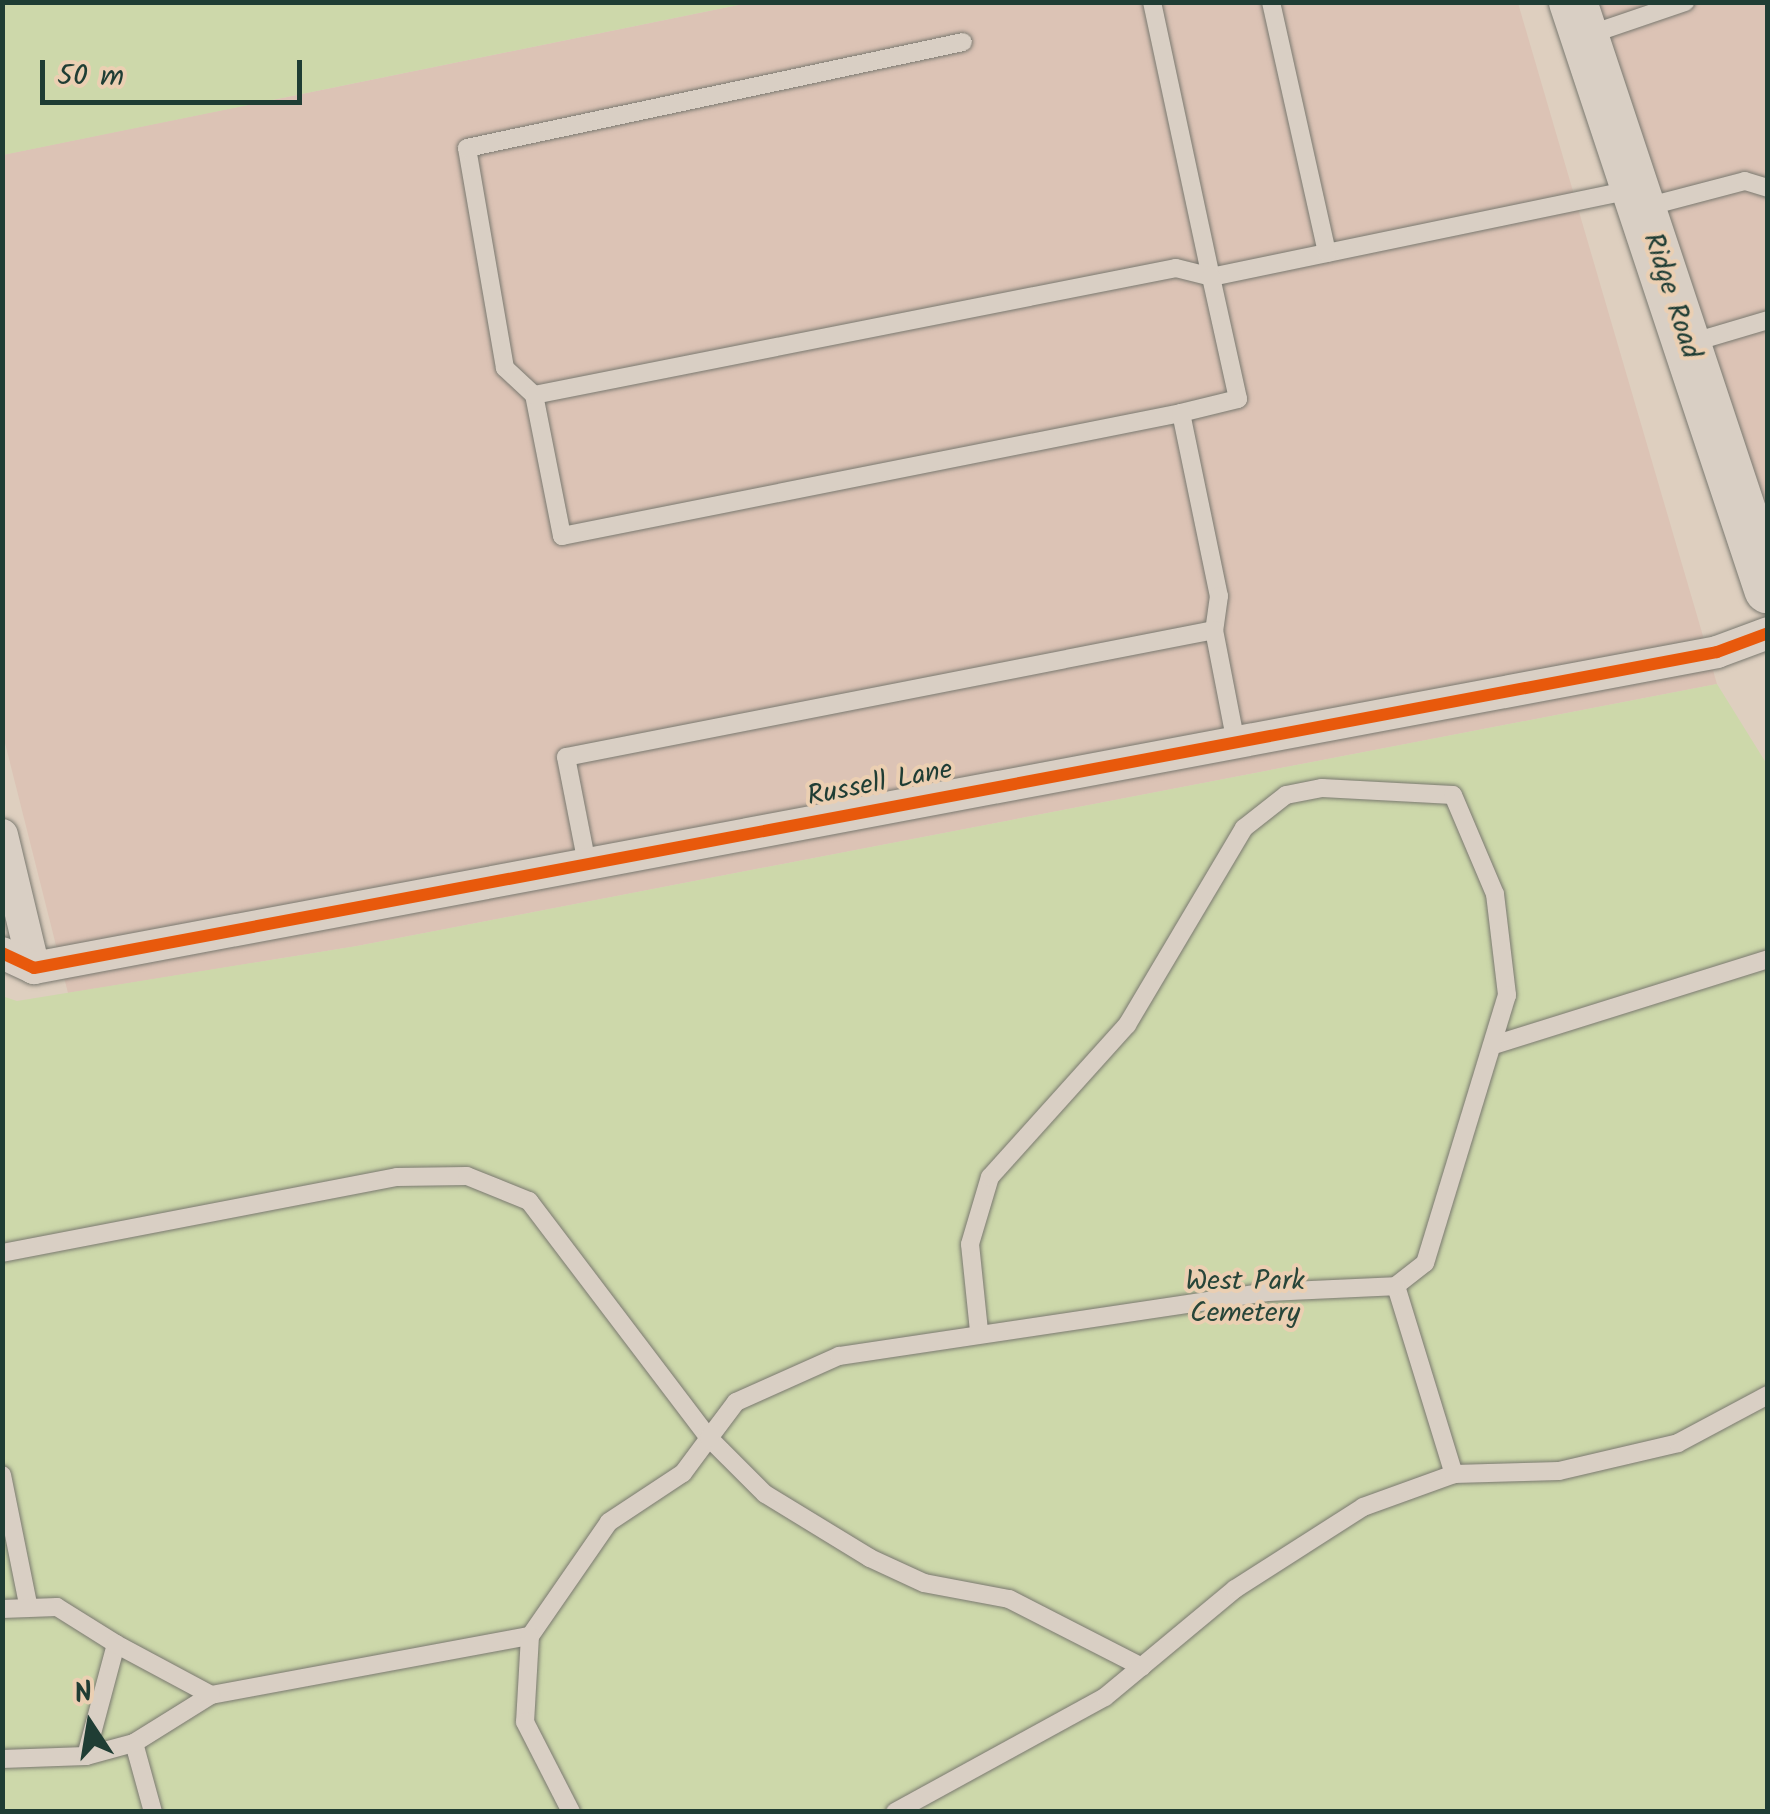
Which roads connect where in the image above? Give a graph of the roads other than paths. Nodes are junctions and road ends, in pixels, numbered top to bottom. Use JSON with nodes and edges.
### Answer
{"nodes":[{"id":1,"x":1152,"y":2,"type":"edge"},
{"id":2,"x":1271,"y":2,"type":"edge"},
{"id":3,"x":1685,"y":2,"type":"edge"},
{"id":4,"x":1579,"y":20,"type":"edge"},
{"id":5,"x":963,"y":42,"type":"dead end"},
{"id":6,"x":1768,"y":188,"type":"edge"},
{"id":7,"x":1639,"y":199,"type":"junction"},
{"id":8,"x":1327,"y":254,"type":"junction"},
{"id":9,"x":1211,"y":277,"type":"junction"},
{"id":10,"x":1768,"y":320,"type":"edge"},
{"id":11,"x":1687,"y":344,"type":"junction"},
{"id":12,"x":534,"y":395,"type":"junction"},
{"id":13,"x":1181,"y":413,"type":"junction"},
{"id":14,"x":1768,"y":590,"type":"edge"},
{"id":15,"x":1214,"y":630,"type":"junction"},
{"id":16,"x":1768,"y":633,"type":"edge"},
{"id":17,"x":1236,"y":743,"type":"junction"},
{"id":18,"x":2,"y":835,"type":"edge"},
{"id":19,"x":588,"y":864,"type":"junction"},
{"id":20,"x":2,"y":954,"type":"edge"},
{"id":21,"x":1768,"y":959,"type":"edge"},
{"id":22,"x":34,"y":968,"type":"junction"},
{"id":23,"x":1494,"y":1045,"type":"junction"},
{"id":24,"x":2,"y":1253,"type":"edge"},
{"id":25,"x":1396,"y":1286,"type":"junction"},
{"id":26,"x":978,"y":1331,"type":"junction"},
{"id":27,"x":1768,"y":1394,"type":"edge"},
{"id":28,"x":708,"y":1438,"type":"junction"},
{"id":29,"x":1454,"y":1474,"type":"junction"},
{"id":30,"x":2,"y":1475,"type":"edge"},
{"id":31,"x":28,"y":1604,"type":"junction"},
{"id":32,"x":2,"y":1609,"type":"edge"},
{"id":33,"x":530,"y":1636,"type":"junction"},
{"id":34,"x":116,"y":1644,"type":"junction"},
{"id":35,"x":1142,"y":1668,"type":"junction"},
{"id":36,"x":212,"y":1695,"type":"junction"},
{"id":37,"x":134,"y":1744,"type":"junction"},
{"id":38,"x":86,"y":1756,"type":"junction"},
{"id":39,"x":2,"y":1758,"type":"edge"},
{"id":40,"x":152,"y":1812,"type":"edge"},
{"id":41,"x":570,"y":1812,"type":"edge"},
{"id":42,"x":895,"y":1812,"type":"edge"}],
"edges":[{"from":1,"to":9,"type":"lane"},
{"from":2,"to":8,"type":"lane"},
{"from":3,"to":4,"type":"lane"},
{"from":4,"to":7,"type":"main road","name":"Ridge Road"},
{"from":5,"to":12,"type":"lane"},
{"from":6,"to":7,"type":"lane"},
{"from":7,"to":8,"type":"lane"},
{"from":7,"to":11,"type":"main road","name":"Ridge Road"},
{"from":8,"to":9,"type":"lane"},
{"from":9,"to":12,"type":"lane"},
{"from":9,"to":13,"type":"lane"},
{"from":10,"to":11,"type":"lane"},
{"from":11,"to":14,"type":"main road","name":"Ridge Road"},
{"from":12,"to":13,"type":"lane"},
{"from":13,"to":15,"type":"lane"},
{"from":15,"to":17,"type":"lane"},
{"from":15,"to":19,"type":"lane"},
{"from":16,"to":17,"type":"street","name":"Russell Lane"},
{"from":17,"to":19,"type":"street","name":"Russell Lane"},
{"from":18,"to":22,"type":"street"},
{"from":19,"to":22,"type":"street","name":"Russell Lane"},
{"from":20,"to":22,"type":"street"},
{"from":21,"to":23,"type":"lane"},
{"from":23,"to":25,"type":"lane"},
{"from":23,"to":26,"type":"lane"},
{"from":24,"to":28,"type":"lane"},
{"from":25,"to":26,"type":"lane"},
{"from":25,"to":29,"type":"lane"},
{"from":26,"to":28,"type":"lane"},
{"from":27,"to":29,"type":"lane"},
{"from":28,"to":33,"type":"lane"},
{"from":28,"to":35,"type":"lane"},
{"from":29,"to":35,"type":"lane"},
{"from":30,"to":31,"type":"lane"},
{"from":31,"to":32,"type":"lane"},
{"from":31,"to":34,"type":"lane"},
{"from":33,"to":36,"type":"lane"},
{"from":33,"to":41,"type":"lane"},
{"from":34,"to":36,"type":"lane"},
{"from":34,"to":38,"type":"lane"},
{"from":35,"to":42,"type":"lane"},
{"from":36,"to":37,"type":"lane"},
{"from":37,"to":38,"type":"lane"},
{"from":37,"to":40,"type":"lane"},
{"from":38,"to":39,"type":"lane"}]}
